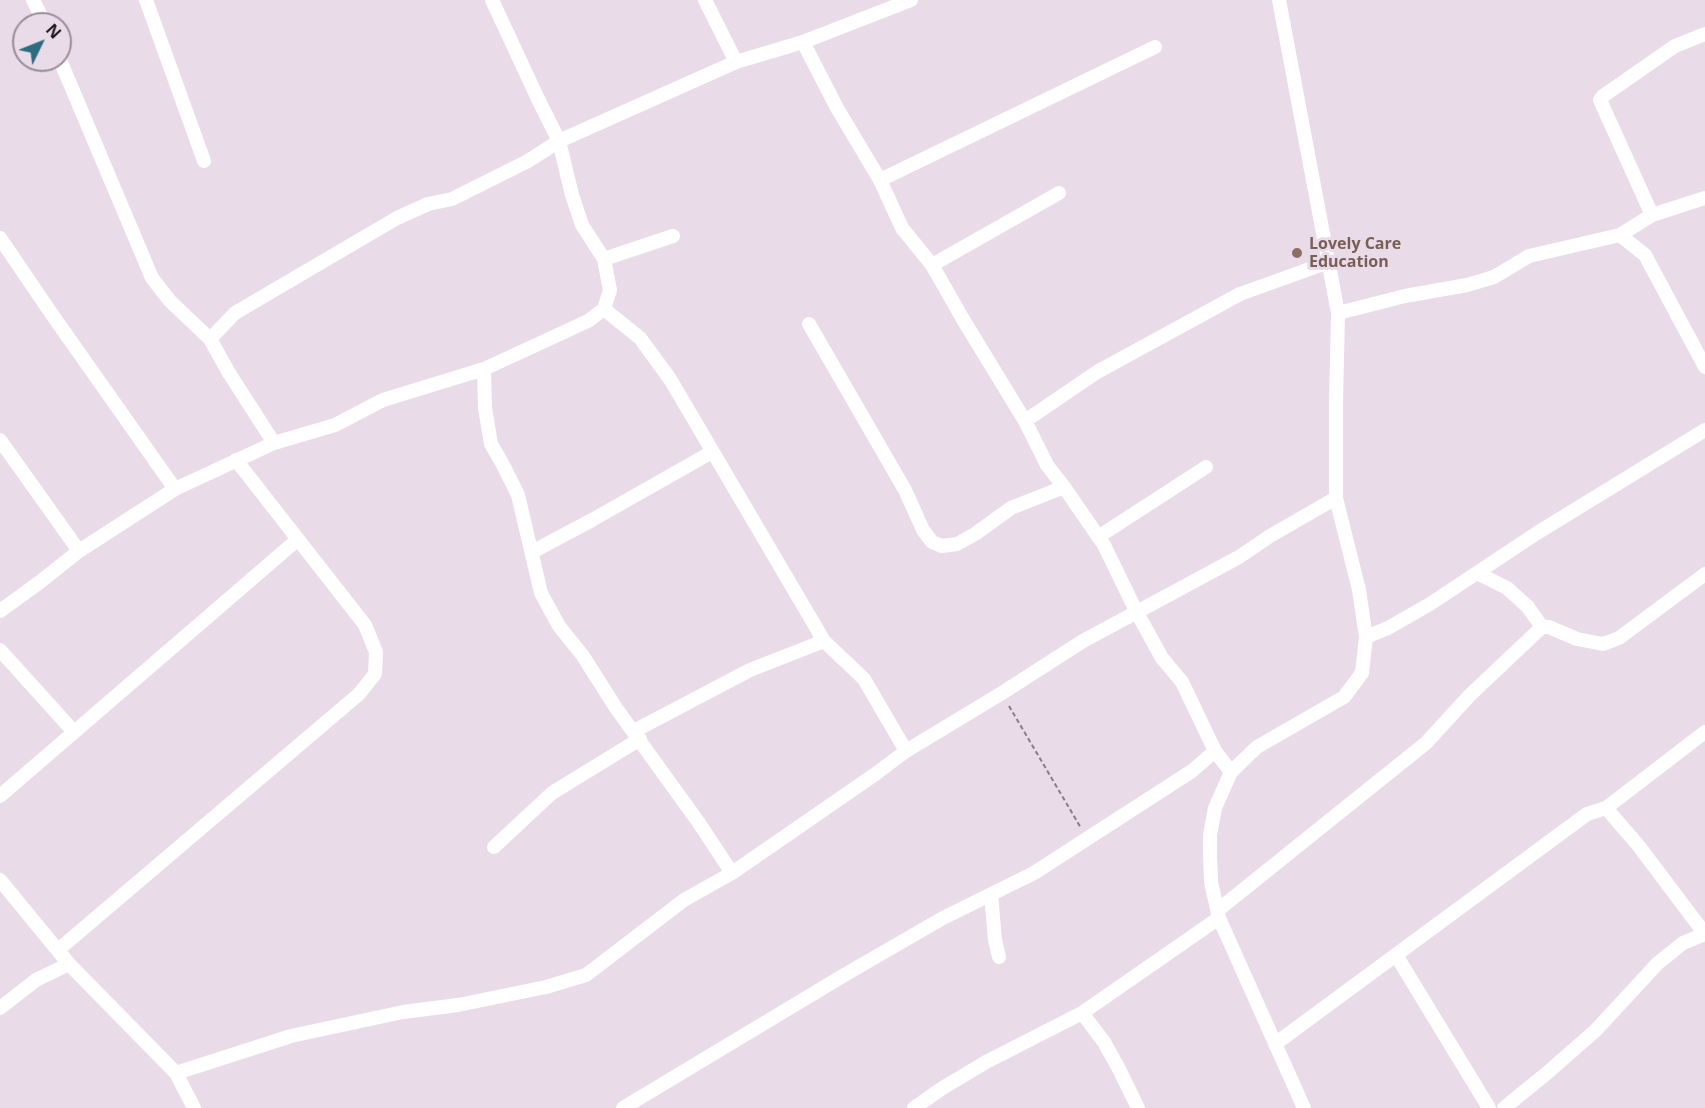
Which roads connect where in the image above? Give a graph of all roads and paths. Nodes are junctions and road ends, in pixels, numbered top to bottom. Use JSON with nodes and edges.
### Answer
{"nodes":[{"id":1,"x":146,"y":0,"type":"edge"},
{"id":2,"x":492,"y":0,"type":"edge"},
{"id":3,"x":705,"y":0,"type":"edge"},
{"id":4,"x":912,"y":0,"type":"edge"},
{"id":5,"x":1279,"y":0,"type":"edge"},
{"id":6,"x":1705,"y":34,"type":"edge"},
{"id":7,"x":803,"y":42,"type":"junction"},
{"id":8,"x":1155,"y":47,"type":"dead end"},
{"id":9,"x":736,"y":62,"type":"junction"},
{"id":10,"x":65,"y":72,"type":"edge"},
{"id":11,"x":559,"y":141,"type":"junction"},
{"id":12,"x":204,"y":161,"type":"dead end"},
{"id":13,"x":880,"y":180,"type":"junction"},
{"id":14,"x":1059,"y":193,"type":"dead end"},
{"id":15,"x":1705,"y":198,"type":"edge"},
{"id":16,"x":1652,"y":215,"type":"junction"},
{"id":17,"x":1620,"y":235,"type":"junction"},
{"id":18,"x":673,"y":236,"type":"dead end"},
{"id":19,"x":0,"y":238,"type":"edge"},
{"id":20,"x":604,"y":260,"type":"junction"},
{"id":21,"x":1329,"y":262,"type":"junction"},
{"id":22,"x":932,"y":264,"type":"junction"},
{"id":23,"x":604,"y":309,"type":"junction"},
{"id":24,"x":1338,"y":313,"type":"junction"},
{"id":25,"x":809,"y":324,"type":"dead end"},
{"id":26,"x":210,"y":339,"type":"junction"},
{"id":27,"x":1705,"y":367,"type":"edge"},
{"id":28,"x":484,"y":369,"type":"junction"},
{"id":29,"x":1025,"y":421,"type":"junction"},
{"id":30,"x":1705,"y":430,"type":"edge"},
{"id":31,"x":0,"y":440,"type":"edge"},
{"id":32,"x":274,"y":443,"type":"junction"},
{"id":33,"x":712,"y":452,"type":"junction"},
{"id":34,"x":236,"y":460,"type":"junction"},
{"id":35,"x":1206,"y":467,"type":"dead end"},
{"id":36,"x":1064,"y":487,"type":"junction"},
{"id":37,"x":175,"y":489,"type":"junction"},
{"id":38,"x":1336,"y":498,"type":"junction"},
{"id":39,"x":1098,"y":537,"type":"junction"},
{"id":40,"x":297,"y":540,"type":"junction"},
{"id":41,"x":79,"y":551,"type":"junction"},
{"id":42,"x":532,"y":552,"type":"junction"},
{"id":43,"x":1476,"y":573,"type":"junction"},
{"id":44,"x":1705,"y":574,"type":"edge"},
{"id":45,"x":0,"y":611,"type":"edge"},
{"id":46,"x":1136,"y":611,"type":"junction"},
{"id":47,"x":1542,"y":627,"type":"junction"},
{"id":48,"x":1366,"y":637,"type":"junction"},
{"id":49,"x":824,"y":641,"type":"junction"},
{"id":50,"x":0,"y":650,"type":"edge"},
{"id":51,"x":1002,"y":693,"type":"junction"},
{"id":52,"x":74,"y":732,"type":"junction"},
{"id":53,"x":1705,"y":732,"type":"edge"},
{"id":54,"x":637,"y":735,"type":"junction"},
{"id":55,"x":906,"y":751,"type":"junction"},
{"id":56,"x":1215,"y":751,"type":"junction"},
{"id":57,"x":1232,"y":772,"type":"junction"},
{"id":58,"x":0,"y":796,"type":"edge"},
{"id":59,"x":1606,"y":808,"type":"junction"},
{"id":60,"x":1088,"y":839,"type":"junction"},
{"id":61,"x":494,"y":848,"type":"dead end"},
{"id":62,"x":732,"y":873,"type":"junction"},
{"id":63,"x":0,"y":880,"type":"edge"},
{"id":64,"x":991,"y":894,"type":"junction"},
{"id":65,"x":1218,"y":914,"type":"junction"},
{"id":66,"x":58,"y":950,"type":"junction"},
{"id":67,"x":1396,"y":955,"type":"junction"},
{"id":68,"x":999,"y":957,"type":"dead end"},
{"id":69,"x":69,"y":964,"type":"junction"},
{"id":70,"x":0,"y":1008,"type":"edge"},
{"id":71,"x":1082,"y":1013,"type":"junction"},
{"id":72,"x":1275,"y":1044,"type":"junction"},
{"id":73,"x":176,"y":1073,"type":"junction"},
{"id":74,"x":194,"y":1108,"type":"edge"},
{"id":75,"x":623,"y":1108,"type":"edge"},
{"id":76,"x":914,"y":1108,"type":"edge"},
{"id":77,"x":1138,"y":1108,"type":"edge"},
{"id":78,"x":1304,"y":1108,"type":"edge"},
{"id":79,"x":1489,"y":1108,"type":"edge"},
{"id":80,"x":1504,"y":1108,"type":"edge"}],
"edges":[{"from":1,"to":12,"type":"street"},
{"from":2,"to":11,"type":"street"},
{"from":3,"to":9,"type":"street"},
{"from":4,"to":7,"type":"street"},
{"from":5,"to":21,"type":"street"},
{"from":6,"to":16,"type":"street"},
{"from":7,"to":9,"type":"street"},
{"from":7,"to":13,"type":"street"},
{"from":8,"to":13,"type":"street"},
{"from":9,"to":11,"type":"street"},
{"from":10,"to":26,"type":"street"},
{"from":11,"to":20,"type":"street"},
{"from":11,"to":26,"type":"street"},
{"from":13,"to":22,"type":"street"},
{"from":14,"to":22,"type":"street"},
{"from":15,"to":16,"type":"street"},
{"from":16,"to":17,"type":"street"},
{"from":17,"to":24,"type":"street"},
{"from":17,"to":27,"type":"street"},
{"from":18,"to":20,"type":"street"},
{"from":19,"to":37,"type":"street"},
{"from":20,"to":23,"type":"street"},
{"from":21,"to":24,"type":"street"},
{"from":21,"to":29,"type":"street"},
{"from":22,"to":29,"type":"street"},
{"from":23,"to":28,"type":"street"},
{"from":23,"to":33,"type":"street"},
{"from":24,"to":38,"type":"street"},
{"from":25,"to":36,"type":"street"},
{"from":26,"to":32,"type":"street"},
{"from":28,"to":32,"type":"street"},
{"from":28,"to":42,"type":"street"},
{"from":29,"to":36,"type":"street"},
{"from":30,"to":43,"type":"street"},
{"from":31,"to":41,"type":"street"},
{"from":32,"to":34,"type":"street"},
{"from":33,"to":42,"type":"street"},
{"from":33,"to":49,"type":"street"},
{"from":34,"to":37,"type":"street"},
{"from":34,"to":40,"type":"street"},
{"from":35,"to":39,"type":"street"},
{"from":36,"to":39,"type":"street"},
{"from":37,"to":41,"type":"street"},
{"from":38,"to":46,"type":"street"},
{"from":38,"to":48,"type":"street"},
{"from":39,"to":46,"type":"street"},
{"from":40,"to":52,"type":"street"},
{"from":40,"to":66,"type":"street"},
{"from":41,"to":45,"type":"street"},
{"from":42,"to":54,"type":"street"},
{"from":43,"to":47,"type":"street"},
{"from":43,"to":48,"type":"street"},
{"from":44,"to":47,"type":"street"},
{"from":46,"to":51,"type":"street"},
{"from":46,"to":56,"type":"street"},
{"from":47,"to":65,"type":"street"},
{"from":48,"to":57,"type":"street"},
{"from":49,"to":54,"type":"street"},
{"from":49,"to":55,"type":"street"},
{"from":50,"to":52,"type":"street"},
{"from":51,"to":55,"type":"street"},
{"from":51,"to":60,"type":"path"},
{"from":52,"to":58,"type":"street"},
{"from":53,"to":59,"type":"street"},
{"from":54,"to":61,"type":"street"},
{"from":54,"to":62,"type":"street"},
{"from":55,"to":62,"type":"street"},
{"from":56,"to":57,"type":"street"},
{"from":56,"to":60,"type":"street"},
{"from":57,"to":65,"type":"street"},
{"from":59,"to":67,"type":"street"},
{"from":59,"to":80,"type":"street"},
{"from":60,"to":64,"type":"street"},
{"from":62,"to":73,"type":"street"},
{"from":63,"to":66,"type":"street"},
{"from":64,"to":68,"type":"street"},
{"from":64,"to":75,"type":"street"},
{"from":65,"to":71,"type":"street"},
{"from":65,"to":72,"type":"street"},
{"from":66,"to":69,"type":"street"},
{"from":67,"to":72,"type":"street"},
{"from":67,"to":79,"type":"street"},
{"from":69,"to":70,"type":"street"},
{"from":69,"to":73,"type":"street"},
{"from":71,"to":76,"type":"street"},
{"from":71,"to":77,"type":"street"},
{"from":72,"to":78,"type":"street"},
{"from":73,"to":74,"type":"street"}]}
